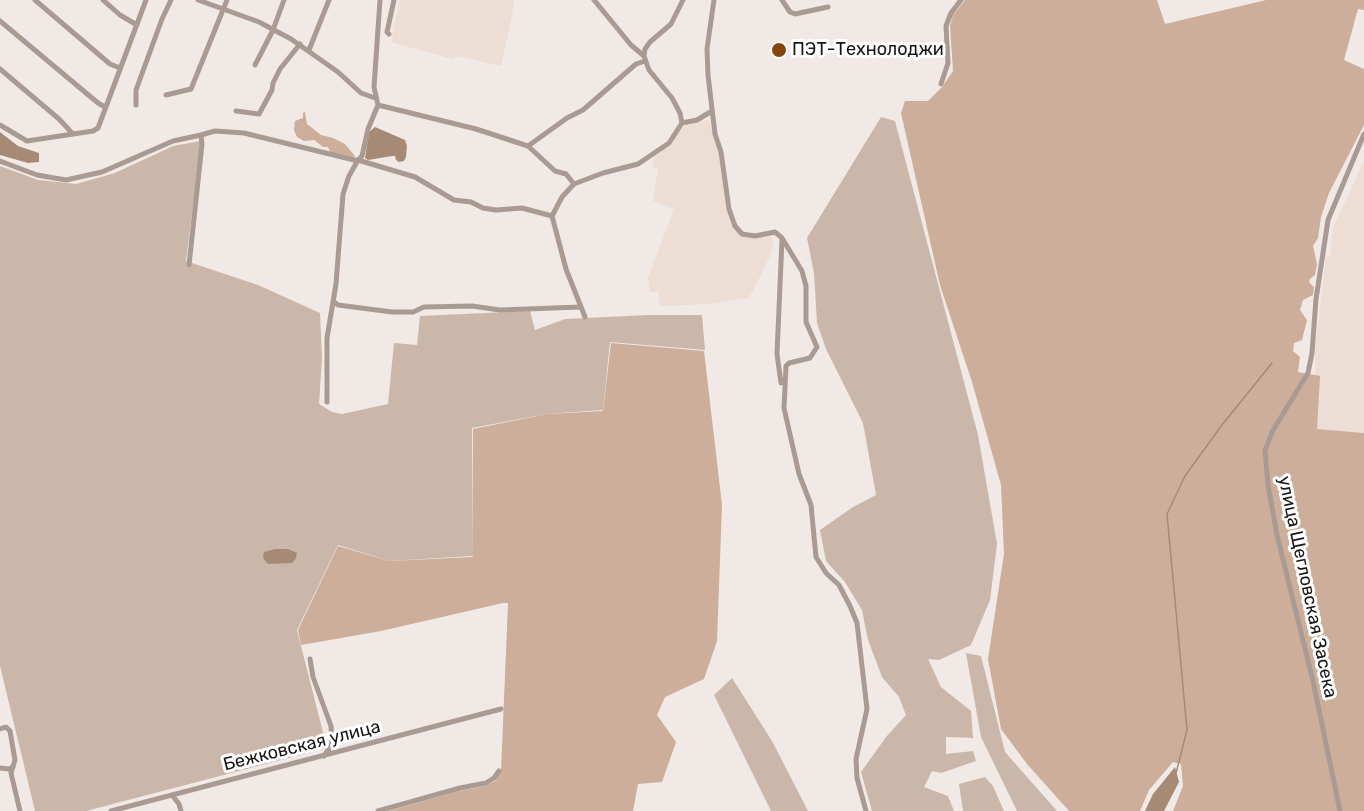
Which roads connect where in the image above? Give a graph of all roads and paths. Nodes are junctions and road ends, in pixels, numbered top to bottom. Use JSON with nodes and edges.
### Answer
{"nodes":[{"id":1,"x":35,"y":0,"type":"edge"},
{"id":2,"x":103,"y":0,"type":"edge"},
{"id":3,"x":146,"y":0,"type":"edge"},
{"id":4,"x":171,"y":0,"type":"edge"},
{"id":5,"x":198,"y":0,"type":"edge"},
{"id":6,"x":227,"y":0,"type":"edge"},
{"id":7,"x":284,"y":0,"type":"edge"},
{"id":8,"x":329,"y":0,"type":"edge"},
{"id":9,"x":380,"y":0,"type":"edge"},
{"id":10,"x":394,"y":0,"type":"edge"},
{"id":11,"x":594,"y":0,"type":"edge"},
{"id":12,"x":683,"y":0,"type":"edge"},
{"id":13,"x":714,"y":0,"type":"edge"},
{"id":14,"x":782,"y":0,"type":"edge"},
{"id":15,"x":961,"y":0,"type":"edge"},
{"id":16,"x":828,"y":8,"type":"dead end"},
{"id":17,"x":223,"y":9,"type":"junction"},
{"id":18,"x":0,"y":21,"type":"edge"},
{"id":19,"x":137,"y":25,"type":"junction"},
{"id":20,"x":273,"y":30,"type":"junction"},
{"id":21,"x":389,"y":34,"type":"dead end"},
{"id":22,"x":300,"y":44,"type":"junction"},
{"id":23,"x":647,"y":45,"type":"junction"},
{"id":24,"x":634,"y":48,"type":"junction"},
{"id":25,"x":309,"y":50,"type":"junction"},
{"id":26,"x":644,"y":59,"type":"junction"},
{"id":27,"x":255,"y":65,"type":"dead end"},
{"id":28,"x":120,"y":68,"type":"junction"},
{"id":29,"x":0,"y":69,"type":"edge"},
{"id":30,"x":941,"y":84,"type":"dead end"},
{"id":31,"x":166,"y":95,"type":"dead end"},
{"id":32,"x":375,"y":98,"type":"junction"},
{"id":33,"x":136,"y":105,"type":"dead end"},
{"id":34,"x":378,"y":105,"type":"junction"},
{"id":35,"x":105,"y":107,"type":"junction"},
{"id":36,"x":236,"y":111,"type":"dead end"},
{"id":37,"x":712,"y":111,"type":"junction"},
{"id":38,"x":682,"y":123,"type":"junction"},
{"id":39,"x":0,"y":125,"type":"edge"},
{"id":40,"x":73,"y":134,"type":"junction"},
{"id":41,"x":1364,"y":134,"type":"edge"},
{"id":42,"x":201,"y":135,"type":"junction"},
{"id":43,"x":528,"y":146,"type":"junction"},
{"id":44,"x":360,"y":158,"type":"junction"},
{"id":45,"x":0,"y":161,"type":"edge"},
{"id":46,"x":575,"y":184,"type":"junction"},
{"id":47,"x":552,"y":216,"type":"junction"},
{"id":48,"x":782,"y":238,"type":"junction"},
{"id":49,"x":189,"y":265,"type":"dead end"},
{"id":50,"x":334,"y":302,"type":"junction"},
{"id":51,"x":579,"y":307,"type":"junction"},
{"id":52,"x":585,"y":317,"type":"dead end"},
{"id":53,"x":783,"y":396,"type":"junction"},
{"id":54,"x":327,"y":402,"type":"dead end"},
{"id":55,"x":310,"y":659,"type":"dead end"},
{"id":56,"x":501,"y":709,"type":"dead end"},
{"id":57,"x":3,"y":728,"type":"edge"},
{"id":58,"x":324,"y":756,"type":"junction"},
{"id":59,"x":7,"y":769,"type":"edge"},
{"id":60,"x":500,"y":771,"type":"dead end"},
{"id":61,"x":172,"y":795,"type":"junction"},
{"id":62,"x":20,"y":811,"type":"edge"},
{"id":63,"x":111,"y":811,"type":"edge"},
{"id":64,"x":181,"y":811,"type":"edge"},
{"id":65,"x":378,"y":811,"type":"edge"},
{"id":66,"x":866,"y":811,"type":"edge"},
{"id":67,"x":1340,"y":811,"type":"edge"}],
"edges":[{"from":1,"to":28,"type":"street"},
{"from":2,"to":19,"type":"street"},
{"from":3,"to":19,"type":"street"},
{"from":4,"to":33,"type":"street"},
{"from":5,"to":17,"type":"street"},
{"from":6,"to":17,"type":"street"},
{"from":7,"to":20,"type":"street"},
{"from":8,"to":25,"type":"street"},
{"from":9,"to":32,"type":"street"},
{"from":10,"to":21,"type":"street"},
{"from":11,"to":24,"type":"street"},
{"from":12,"to":23,"type":"street"},
{"from":13,"to":37,"type":"street"},
{"from":14,"to":16,"type":"street"},
{"from":15,"to":30,"type":"street"},
{"from":17,"to":20,"type":"street"},
{"from":17,"to":31,"type":"street"},
{"from":18,"to":35,"type":"street"},
{"from":19,"to":28,"type":"street"},
{"from":20,"to":22,"type":"street"},
{"from":20,"to":27,"type":"street"},
{"from":22,"to":25,"type":"street"},
{"from":22,"to":36,"type":"street"},
{"from":23,"to":24,"type":"street"},
{"from":23,"to":26,"type":"street"},
{"from":24,"to":26,"type":"street"},
{"from":25,"to":32,"type":"street"},
{"from":26,"to":38,"type":"street"},
{"from":26,"to":43,"type":"street"},
{"from":28,"to":35,"type":"street"},
{"from":29,"to":40,"type":"street"},
{"from":32,"to":34,"type":"street"},
{"from":34,"to":43,"type":"street"},
{"from":34,"to":44,"type":"street"},
{"from":35,"to":40,"type":"street"},
{"from":37,"to":38,"type":"street"},
{"from":37,"to":48,"type":"street"},
{"from":38,"to":46,"type":"street"},
{"from":39,"to":40,"type":"street"},
{"from":41,"to":67,"type":"street","name":"улица Щегловская Засека"},
{"from":42,"to":44,"type":"street"},
{"from":42,"to":45,"type":"street"},
{"from":42,"to":49,"type":"street"},
{"from":43,"to":46,"type":"street"},
{"from":44,"to":47,"type":"street"},
{"from":44,"to":50,"type":"street"},
{"from":46,"to":47,"type":"street"},
{"from":47,"to":51,"type":"street"},
{"from":48,"to":53,"type":"street"},
{"from":48,"to":53,"type":"street"},
{"from":50,"to":51,"type":"street"},
{"from":50,"to":54,"type":"street"},
{"from":51,"to":52,"type":"street"},
{"from":53,"to":66,"type":"street"},
{"from":55,"to":58,"type":"street"},
{"from":56,"to":58,"type":"street","name":"Бежковская улица"},
{"from":57,"to":59,"type":"street"},
{"from":58,"to":61,"type":"street","name":"Бежковская улица"},
{"from":59,"to":62,"type":"street"},
{"from":60,"to":65,"type":"street"},
{"from":61,"to":63,"type":"street","name":"Бежковская улица"},
{"from":61,"to":64,"type":"street"}]}
